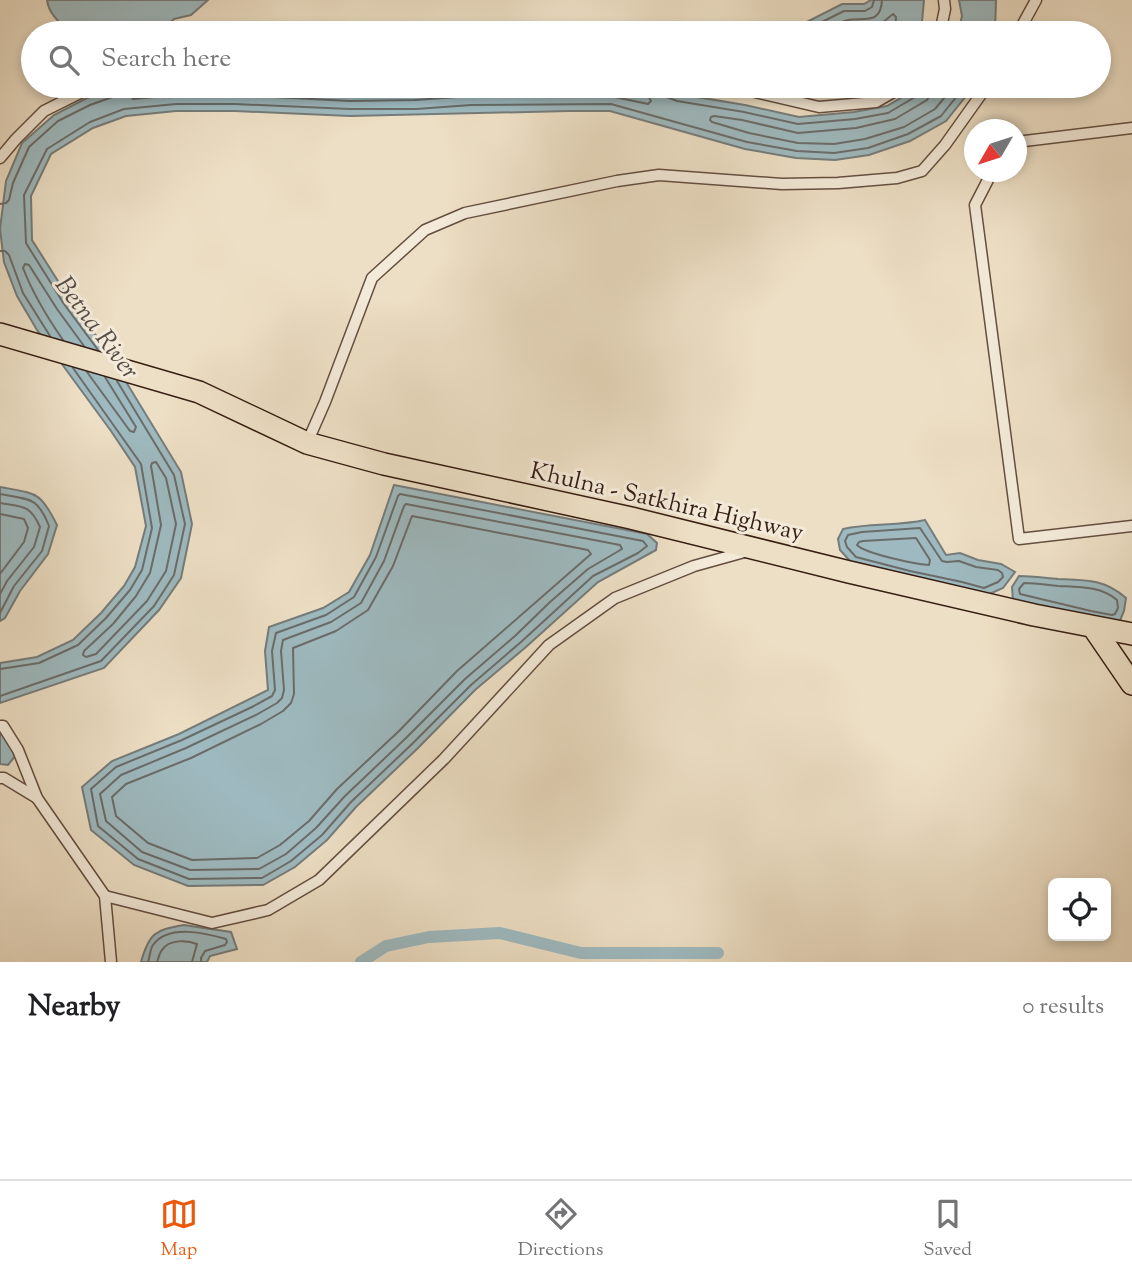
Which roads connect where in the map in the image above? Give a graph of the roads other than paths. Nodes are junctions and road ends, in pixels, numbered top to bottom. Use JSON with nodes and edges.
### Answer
{"nodes":[{"id":1,"x":944,"y":0,"type":"edge"},
{"id":2,"x":1036,"y":0,"type":"edge"},
{"id":3,"x":942,"y":21,"type":"edge"},
{"id":4,"x":1025,"y":21,"type":"edge"},
{"id":5,"x":70,"y":98,"type":"edge"},
{"id":6,"x":780,"y":98,"type":"edge"},
{"id":7,"x":883,"y":98,"type":"edge"},
{"id":8,"x":978,"y":98,"type":"edge"},
{"id":9,"x":1132,"y":128,"type":"edge"},
{"id":10,"x":1027,"y":141,"type":"edge"},
{"id":11,"x":0,"y":158,"type":"edge"},
{"id":12,"x":987,"y":182,"type":"edge"},
{"id":13,"x":5,"y":335,"type":"edge"},
{"id":14,"x":307,"y":443,"type":"junction"},
{"id":15,"x":1132,"y":526,"type":"edge"},
{"id":16,"x":756,"y":549,"type":"junction"},
{"id":17,"x":1093,"y":627,"type":"junction"},
{"id":18,"x":1132,"y":634,"type":"edge"},
{"id":19,"x":1132,"y":684,"type":"edge"},
{"id":20,"x":0,"y":726,"type":"edge"},
{"id":21,"x":0,"y":778,"type":"edge"},
{"id":22,"x":37,"y":798,"type":"junction"},
{"id":23,"x":105,"y":896,"type":"junction"},
{"id":24,"x":111,"y":962,"type":"edge"}],
"edges":[{"from":1,"to":3,"type":"street"},
{"from":2,"to":4,"type":"street"},
{"from":5,"to":11,"type":"street"},
{"from":6,"to":7,"type":"street"},
{"from":8,"to":14,"type":"street"},
{"from":9,"to":10,"type":"street"},
{"from":12,"to":15,"type":"street"},
{"from":13,"to":14,"type":"highway","name":"Khulna - Satkhira Highway"},
{"from":14,"to":16,"type":"highway","name":"Khulna - Satkhira Highway"},
{"from":16,"to":17,"type":"highway","name":"Khulna - Satkhira Highway"},
{"from":16,"to":23,"type":"street"},
{"from":17,"to":18,"type":"highway","name":"Khulna - Satkhira Highway"},
{"from":17,"to":19,"type":"highway"},
{"from":20,"to":22,"type":"street"},
{"from":21,"to":22,"type":"street"},
{"from":22,"to":23,"type":"street"},
{"from":23,"to":24,"type":"street"}]}
